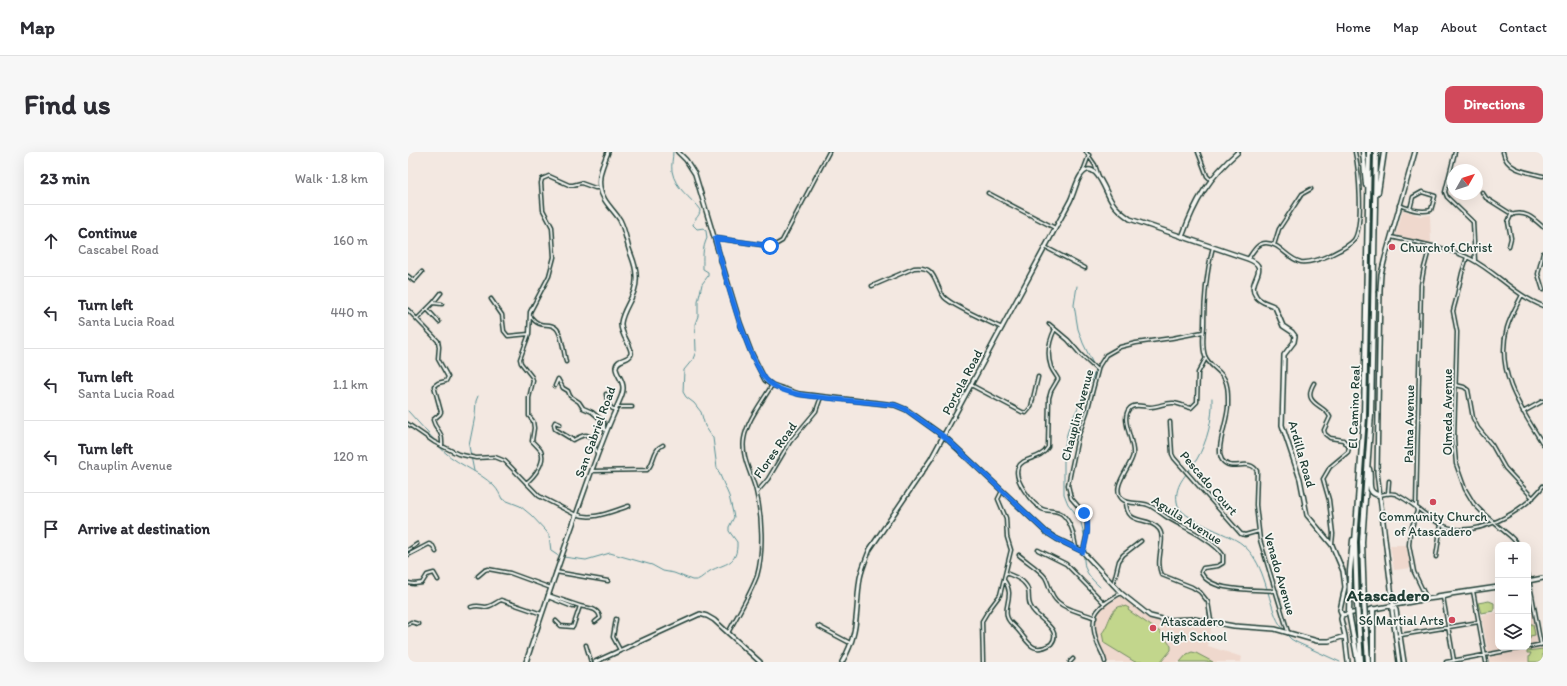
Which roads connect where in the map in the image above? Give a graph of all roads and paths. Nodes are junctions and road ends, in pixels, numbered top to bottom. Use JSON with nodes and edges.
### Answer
{"nodes":[{"id":1,"x":608,"y":152,"type":"edge"},
{"id":2,"x":678,"y":152,"type":"edge"},
{"id":3,"x":828,"y":152,"type":"edge"},
{"id":4,"x":1086,"y":152,"type":"edge"},
{"id":5,"x":1198,"y":152,"type":"edge"},
{"id":6,"x":1238,"y":152,"type":"edge"},
{"id":7,"x":1355,"y":152,"type":"edge"},
{"id":8,"x":1363,"y":152,"type":"edge"},
{"id":9,"x":1369,"y":152,"type":"edge"},
{"id":10,"x":1376,"y":152,"type":"edge"},
{"id":11,"x":1384,"y":152,"type":"edge"},
{"id":12,"x":1415,"y":152,"type":"edge"},
{"id":13,"x":1455,"y":152,"type":"edge"},
{"id":14,"x":1502,"y":152,"type":"edge"},
{"id":15,"x":1089,"y":155,"type":"junction"},
{"id":16,"x":1543,"y":176,"type":"edge"},
{"id":17,"x":1080,"y":177,"type":"junction"},
{"id":18,"x":1100,"y":177,"type":"junction"},
{"id":19,"x":1211,"y":180,"type":"junction"},
{"id":20,"x":600,"y":188,"type":"junction"},
{"id":21,"x":1311,"y":189,"type":"dead end"},
{"id":22,"x":988,"y":193,"type":"dead end"},
{"id":23,"x":1483,"y":194,"type":"edge"},
{"id":24,"x":1399,"y":205,"type":"junction"},
{"id":25,"x":1368,"y":206,"type":"junction"},
{"id":26,"x":1410,"y":209,"type":"junction"},
{"id":27,"x":1375,"y":210,"type":"junction"},
{"id":28,"x":1513,"y":215,"type":"junction"},
{"id":29,"x":1543,"y":227,"type":"edge"},
{"id":30,"x":1055,"y":228,"type":"junction"},
{"id":31,"x":1182,"y":237,"type":"junction"},
{"id":32,"x":1390,"y":237,"type":"junction"},
{"id":33,"x":715,"y":238,"type":"junction"},
{"id":34,"x":1274,"y":245,"type":"junction"},
{"id":35,"x":1430,"y":246,"type":"junction"},
{"id":36,"x":1509,"y":246,"type":"dead end"},
{"id":37,"x":1046,"y":247,"type":"junction"},
{"id":38,"x":1213,"y":247,"type":"junction"},
{"id":39,"x":1543,"y":253,"type":"edge"},
{"id":40,"x":1467,"y":257,"type":"junction"},
{"id":41,"x":1248,"y":258,"type":"junction"},
{"id":42,"x":1475,"y":261,"type":"junction"},
{"id":43,"x":1085,"y":268,"type":"dead end"},
{"id":44,"x":422,"y":272,"type":"dead end"},
{"id":45,"x":408,"y":276,"type":"edge"},
{"id":46,"x":872,"y":286,"type":"dead end"},
{"id":47,"x":1543,"y":290,"type":"edge"},
{"id":48,"x":440,"y":293,"type":"dead end"},
{"id":49,"x":1522,"y":295,"type":"junction"},
{"id":50,"x":491,"y":299,"type":"dead end"},
{"id":51,"x":433,"y":303,"type":"junction"},
{"id":52,"x":442,"y":304,"type":"dead end"},
{"id":53,"x":1543,"y":306,"type":"edge"},
{"id":54,"x":427,"y":309,"type":"junction"},
{"id":55,"x":408,"y":310,"type":"edge"},
{"id":56,"x":530,"y":316,"type":"junction"},
{"id":57,"x":417,"y":319,"type":"junction"},
{"id":58,"x":439,"y":322,"type":"dead end"},
{"id":59,"x":1049,"y":324,"type":"dead end"},
{"id":60,"x":1002,"y":328,"type":"junction"},
{"id":61,"x":1055,"y":330,"type":"junction"},
{"id":62,"x":1203,"y":332,"type":"junction"},
{"id":63,"x":529,"y":334,"type":"junction"},
{"id":64,"x":1206,"y":358,"type":"junction"},
{"id":65,"x":566,"y":362,"type":"dead end"},
{"id":66,"x":1097,"y":370,"type":"junction"},
{"id":67,"x":1038,"y":377,"type":"dead end"},
{"id":68,"x":1314,"y":383,"type":"dead end"},
{"id":69,"x":772,"y":385,"type":"junction"},
{"id":70,"x":971,"y":385,"type":"junction"},
{"id":71,"x":1456,"y":385,"type":"junction"},
{"id":72,"x":555,"y":386,"type":"dead end"},
{"id":73,"x":606,"y":394,"type":"dead end"},
{"id":74,"x":821,"y":397,"type":"junction"},
{"id":75,"x":1543,"y":401,"type":"edge"},
{"id":76,"x":632,"y":407,"type":"dead end"},
{"id":77,"x":616,"y":408,"type":"junction"},
{"id":78,"x":1523,"y":412,"type":"junction"},
{"id":79,"x":1170,"y":422,"type":"dead end"},
{"id":80,"x":408,"y":424,"type":"edge"},
{"id":81,"x":560,"y":424,"type":"dead end"},
{"id":82,"x":606,"y":431,"type":"junction"},
{"id":83,"x":944,"y":436,"type":"junction"},
{"id":84,"x":1543,"y":444,"type":"edge"},
{"id":85,"x":663,"y":445,"type":"dead end"},
{"id":86,"x":442,"y":446,"type":"junction"},
{"id":87,"x":598,"y":454,"type":"junction"},
{"id":88,"x":1368,"y":465,"type":"junction"},
{"id":89,"x":592,"y":471,"type":"junction"},
{"id":90,"x":1389,"y":480,"type":"dead end"},
{"id":91,"x":526,"y":483,"type":"junction"},
{"id":92,"x":1543,"y":486,"type":"edge"},
{"id":93,"x":1002,"y":491,"type":"junction"},
{"id":94,"x":756,"y":493,"type":"junction"},
{"id":95,"x":1388,"y":494,"type":"junction"},
{"id":96,"x":1379,"y":495,"type":"junction"},
{"id":97,"x":1533,"y":498,"type":"junction"},
{"id":98,"x":1126,"y":502,"type":"junction"},
{"id":99,"x":629,"y":506,"type":"dead end"},
{"id":100,"x":1416,"y":508,"type":"junction"},
{"id":101,"x":576,"y":515,"type":"junction"},
{"id":102,"x":1493,"y":523,"type":"junction"},
{"id":103,"x":1441,"y":524,"type":"junction"},
{"id":104,"x":1356,"y":526,"type":"junction"},
{"id":105,"x":1258,"y":531,"type":"junction"},
{"id":106,"x":1140,"y":541,"type":"dead end"},
{"id":107,"x":1516,"y":542,"type":"edge"},
{"id":108,"x":417,"y":544,"type":"dead end"},
{"id":109,"x":1332,"y":545,"type":"junction"},
{"id":110,"x":1076,"y":548,"type":"junction"},
{"id":111,"x":408,"y":550,"type":"edge"},
{"id":112,"x":1038,"y":550,"type":"dead end"},
{"id":113,"x":436,"y":552,"type":"dead end"},
{"id":114,"x":1083,"y":552,"type":"junction"},
{"id":115,"x":408,"y":555,"type":"edge"},
{"id":116,"x":1019,"y":555,"type":"dead end"},
{"id":117,"x":1436,"y":557,"type":"dead end"},
{"id":118,"x":556,"y":572,"type":"junction"},
{"id":119,"x":1006,"y":573,"type":"junction"},
{"id":120,"x":478,"y":576,"type":"dead end"},
{"id":121,"x":1543,"y":578,"type":"edge"},
{"id":122,"x":438,"y":580,"type":"dead end"},
{"id":123,"x":1004,"y":580,"type":"junction"},
{"id":124,"x":608,"y":581,"type":"dead end"},
{"id":125,"x":1531,"y":581,"type":"edge"},
{"id":126,"x":408,"y":583,"type":"edge"},
{"id":127,"x":1113,"y":585,"type":"junction"},
{"id":128,"x":551,"y":588,"type":"junction"},
{"id":129,"x":1495,"y":588,"type":"edge"},
{"id":130,"x":1276,"y":591,"type":"junction"},
{"id":131,"x":1474,"y":591,"type":"junction"},
{"id":132,"x":1531,"y":591,"type":"edge"},
{"id":133,"x":1121,"y":593,"type":"junction"},
{"id":134,"x":1450,"y":595,"type":"junction"},
{"id":135,"x":548,"y":596,"type":"junction"},
{"id":136,"x":1442,"y":597,"type":"junction"},
{"id":137,"x":1429,"y":598,"type":"junction"},
{"id":138,"x":1104,"y":603,"type":"junction"},
{"id":139,"x":1393,"y":605,"type":"junction"},
{"id":140,"x":471,"y":606,"type":"dead end"},
{"id":141,"x":580,"y":606,"type":"junction"},
{"id":142,"x":573,"y":607,"type":"dead end"},
{"id":143,"x":1373,"y":609,"type":"junction"},
{"id":144,"x":1349,"y":613,"type":"junction"},
{"id":145,"x":542,"y":614,"type":"junction"},
{"id":146,"x":1342,"y":615,"type":"junction"},
{"id":147,"x":1094,"y":618,"type":"junction"},
{"id":148,"x":616,"y":619,"type":"dead end"},
{"id":149,"x":556,"y":621,"type":"dead end"},
{"id":150,"x":1211,"y":621,"type":"junction"},
{"id":151,"x":595,"y":622,"type":"dead end"},
{"id":152,"x":1479,"y":622,"type":"junction"},
{"id":153,"x":408,"y":624,"type":"edge"},
{"id":154,"x":418,"y":624,"type":"dead end"},
{"id":155,"x":818,"y":626,"type":"dead end"},
{"id":156,"x":1448,"y":628,"type":"junction"},
{"id":157,"x":728,"y":632,"type":"junction"},
{"id":158,"x":1288,"y":632,"type":"junction"},
{"id":159,"x":1345,"y":636,"type":"junction"},
{"id":160,"x":1397,"y":636,"type":"junction"},
{"id":161,"x":851,"y":644,"type":"junction"},
{"id":162,"x":1542,"y":644,"type":"edge"},
{"id":163,"x":586,"y":645,"type":"dead end"},
{"id":164,"x":1531,"y":646,"type":"edge"},
{"id":165,"x":620,"y":650,"type":"junction"},
{"id":166,"x":1512,"y":650,"type":"edge"},
{"id":167,"x":1485,"y":655,"type":"junction"},
{"id":168,"x":1073,"y":659,"type":"dead end"},
{"id":169,"x":1454,"y":661,"type":"edge"},
{"id":170,"x":526,"y":662,"type":"edge"},
{"id":171,"x":591,"y":662,"type":"edge"},
{"id":172,"x":595,"y":662,"type":"edge"},
{"id":173,"x":760,"y":662,"type":"edge"},
{"id":174,"x":842,"y":662,"type":"edge"},
{"id":175,"x":983,"y":662,"type":"edge"},
{"id":176,"x":1070,"y":662,"type":"edge"},
{"id":177,"x":1105,"y":662,"type":"edge"},
{"id":178,"x":1348,"y":662,"type":"edge"},
{"id":179,"x":1358,"y":662,"type":"edge"},
{"id":180,"x":1361,"y":662,"type":"edge"},
{"id":181,"x":1368,"y":662,"type":"edge"},
{"id":182,"x":1373,"y":662,"type":"edge"},
{"id":183,"x":1399,"y":662,"type":"edge"},
{"id":184,"x":1404,"y":662,"type":"edge"},
{"id":185,"x":1446,"y":662,"type":"edge"},
{"id":186,"x":1486,"y":662,"type":"edge"}],
"edges":[{"from":1,"to":20,"type":"street"},
{"from":2,"to":33,"type":"street"},
{"from":3,"to":33,"type":"street"},
{"from":4,"to":15,"type":"street"},
{"from":5,"to":19,"type":"street"},
{"from":6,"to":19,"type":"street"},
{"from":7,"to":34,"type":"street"},
{"from":8,"to":25,"type":"highway"},
{"from":9,"to":25,"type":"highway","name":"El Camino Real"},
{"from":10,"to":27,"type":"highway","name":"El Camino Real"},
{"from":11,"to":27,"type":"highway"},
{"from":12,"to":24,"type":"street","name":"El Camino Real"},
{"from":13,"to":42,"type":"street"},
{"from":14,"to":16,"type":"street"},
{"from":15,"to":17,"type":"street","name":"Portola Road"},
{"from":15,"to":18,"type":"street"},
{"from":17,"to":18,"type":"street"},
{"from":17,"to":30,"type":"street","name":"Portola Road"},
{"from":18,"to":31,"type":"street"},
{"from":19,"to":31,"type":"street"},
{"from":20,"to":56,"type":"street"},
{"from":20,"to":77,"type":"street","name":"San Gabriel Road"},
{"from":21,"to":34,"type":"street"},
{"from":22,"to":30,"type":"street"},
{"from":23,"to":28,"type":"street"},
{"from":24,"to":26,"type":"street"},
{"from":24,"to":32,"type":"street","name":"El Camino Real"},
{"from":25,"to":104,"type":"highway","name":"El Camino Real"},
{"from":26,"to":26,"type":"street"},
{"from":27,"to":88,"type":"highway","name":"El Camino Real"},
{"from":28,"to":29,"type":"street"},
{"from":28,"to":36,"type":"street"},
{"from":30,"to":37,"type":"street","name":"Portola Road"},
{"from":31,"to":38,"type":"street"},
{"from":32,"to":35,"type":"street"},
{"from":32,"to":96,"type":"street","name":"El Camino Real"},
{"from":33,"to":69,"type":"street"},
{"from":34,"to":41,"type":"street"},
{"from":35,"to":40,"type":"street"},
{"from":35,"to":100,"type":"street","name":"Palma Avenue"},
{"from":37,"to":43,"type":"street"},
{"from":37,"to":60,"type":"street","name":"Portola Road"},
{"from":38,"to":41,"type":"street"},
{"from":38,"to":62,"type":"street"},
{"from":39,"to":47,"type":"street"},
{"from":40,"to":42,"type":"street"},
{"from":40,"to":71,"type":"street","name":"Olmeda Avenue"},
{"from":41,"to":109,"type":"street","name":"Ardilla Road"},
{"from":42,"to":49,"type":"street"},
{"from":44,"to":45,"type":"street"},
{"from":46,"to":60,"type":"street"},
{"from":48,"to":51,"type":"street"},
{"from":49,"to":53,"type":"street"},
{"from":49,"to":78,"type":"street"},
{"from":50,"to":63,"type":"street"},
{"from":51,"to":52,"type":"street"},
{"from":51,"to":54,"type":"street"},
{"from":54,"to":57,"type":"street"},
{"from":54,"to":58,"type":"street"},
{"from":55,"to":57,"type":"street"},
{"from":56,"to":63,"type":"street"},
{"from":56,"to":65,"type":"street"},
{"from":57,"to":86,"type":"street"},
{"from":59,"to":61,"type":"street"},
{"from":60,"to":70,"type":"street","name":"Portola Road"},
{"from":61,"to":66,"type":"street"},
{"from":61,"to":110,"type":"street"},
{"from":62,"to":64,"type":"street"},
{"from":62,"to":66,"type":"street","name":"Chauplin Avenue"},
{"from":63,"to":91,"type":"street"},
{"from":64,"to":98,"type":"street"},
{"from":64,"to":105,"type":"street","name":"Venado Avenue"},
{"from":66,"to":114,"type":"street","name":"Chauplin Avenue"},
{"from":67,"to":70,"type":"street"},
{"from":68,"to":109,"type":"street"},
{"from":69,"to":74,"type":"street"},
{"from":69,"to":94,"type":"street"},
{"from":70,"to":83,"type":"street","name":"Portola Road"},
{"from":71,"to":97,"type":"street"},
{"from":71,"to":102,"type":"street","name":"Olmeda Avenue"},
{"from":72,"to":82,"type":"street"},
{"from":73,"to":77,"type":"street"},
{"from":74,"to":83,"type":"street"},
{"from":74,"to":94,"type":"street","name":"Flores Road"},
{"from":75,"to":78,"type":"street"},
{"from":76,"to":77,"type":"street"},
{"from":77,"to":82,"type":"street","name":"San Gabriel Road"},
{"from":78,"to":84,"type":"street"},
{"from":79,"to":105,"type":"street","name":"Pescado Court"},
{"from":80,"to":86,"type":"street"},
{"from":81,"to":87,"type":"street"},
{"from":82,"to":87,"type":"street","name":"San Gabriel Road"},
{"from":83,"to":93,"type":"street"},
{"from":83,"to":161,"type":"street","name":"Portola Road"},
{"from":85,"to":89,"type":"street"},
{"from":86,"to":91,"type":"street"},
{"from":87,"to":89,"type":"street","name":"San Gabriel Road"},
{"from":88,"to":96,"type":"highway"},
{"from":88,"to":181,"type":"highway","name":"El Camino Real","bridge":true},
{"from":89,"to":101,"type":"street","name":"San Gabriel Road"},
{"from":90,"to":95,"type":"street"},
{"from":91,"to":101,"type":"street"},
{"from":92,"to":97,"type":"street"},
{"from":93,"to":110,"type":"street"},
{"from":93,"to":119,"type":"street"},
{"from":94,"to":157,"type":"street"},
{"from":95,"to":96,"type":"street"},
{"from":95,"to":100,"type":"street"},
{"from":96,"to":139,"type":"street","name":"El Camino Real"},
{"from":97,"to":102,"type":"street"},
{"from":98,"to":130,"type":"street","name":"Aguila Avenue"},
{"from":98,"to":150,"type":"street"},
{"from":99,"to":101,"type":"street"},
{"from":100,"to":103,"type":"street"},
{"from":100,"to":137,"type":"street","name":"Palma Avenue"},
{"from":101,"to":118,"type":"street","name":"San Gabriel Road"},
{"from":102,"to":103,"type":"street"},
{"from":102,"to":107,"type":"street","name":"Olmeda Avenue"},
{"from":103,"to":117,"type":"street"},
{"from":104,"to":144,"type":"highway"},
{"from":104,"to":180,"type":"highway","name":"El Camino Real","bridge":true},
{"from":105,"to":130,"type":"street","name":"Venado Avenue"},
{"from":106,"to":127,"type":"street"},
{"from":108,"to":111,"type":"street"},
{"from":109,"to":146,"type":"street","name":"Ardilla Road"},
{"from":110,"to":114,"type":"street"},
{"from":112,"to":138,"type":"street"},
{"from":113,"to":115,"type":"street"},
{"from":114,"to":127,"type":"street"},
{"from":116,"to":147,"type":"street"},
{"from":118,"to":124,"type":"street"},
{"from":118,"to":128,"type":"street","name":"San Gabriel Road"},
{"from":119,"to":123,"type":"street"},
{"from":119,"to":123,"type":"street"},
{"from":120,"to":128,"type":"street"},
{"from":121,"to":125,"type":"street"},
{"from":122,"to":126,"type":"street"},
{"from":123,"to":175,"type":"street"},
{"from":127,"to":133,"type":"street"},
{"from":128,"to":135,"type":"street","name":"San Gabriel Road"},
{"from":129,"to":131,"type":"street"},
{"from":130,"to":158,"type":"street","name":"Venado Avenue"},
{"from":131,"to":134,"type":"street"},
{"from":131,"to":152,"type":"street"},
{"from":132,"to":162,"type":"street"},
{"from":133,"to":138,"type":"street"},
{"from":133,"to":150,"type":"street"},
{"from":134,"to":136,"type":"street"},
{"from":134,"to":137,"type":"street"},
{"from":135,"to":141,"type":"street"},
{"from":135,"to":142,"type":"street"},
{"from":135,"to":145,"type":"street","name":"San Gabriel Road"},
{"from":136,"to":137,"type":"street"},
{"from":136,"to":156,"type":"street"},
{"from":137,"to":139,"type":"street"},
{"from":138,"to":147,"type":"street"},
{"from":139,"to":143,"type":"street"},
{"from":139,"to":160,"type":"street","name":"El Camino Real"},
{"from":140,"to":145,"type":"street"},
{"from":141,"to":149,"type":"street"},
{"from":141,"to":151,"type":"street"},
{"from":143,"to":144,"type":"street"},
{"from":143,"to":182,"type":"highway"},
{"from":144,"to":146,"type":"street"},
{"from":144,"to":179,"type":"highway"},
{"from":145,"to":170,"type":"street","name":"San Gabriel Road"},
{"from":146,"to":159,"type":"street","name":"Ardilla Road"},
{"from":147,"to":177,"type":"street"},
{"from":148,"to":165,"type":"street"},
{"from":150,"to":158,"type":"street"},
{"from":152,"to":156,"type":"street"},
{"from":152,"to":167,"type":"street"},
{"from":153,"to":154,"type":"street"},
{"from":155,"to":161,"type":"street"},
{"from":156,"to":160,"type":"street"},
{"from":156,"to":169,"type":"street"},
{"from":157,"to":165,"type":"street"},
{"from":157,"to":173,"type":"street"},
{"from":158,"to":159,"type":"street"},
{"from":159,"to":178,"type":"street","name":"Ardilla Road"},
{"from":160,"to":183,"type":"street","name":"El Camino Real"},
{"from":160,"to":184,"type":"street","name":"El Camino Real"},
{"from":161,"to":174,"type":"street","name":"Portola Road"},
{"from":162,"to":164,"type":"street"},
{"from":163,"to":171,"type":"street"},
{"from":165,"to":172,"type":"street"},
{"from":166,"to":167,"type":"street"},
{"from":167,"to":169,"type":"street"},
{"from":167,"to":186,"type":"street"},
{"from":168,"to":176,"type":"street"},
{"from":169,"to":185,"type":"street"}]}
